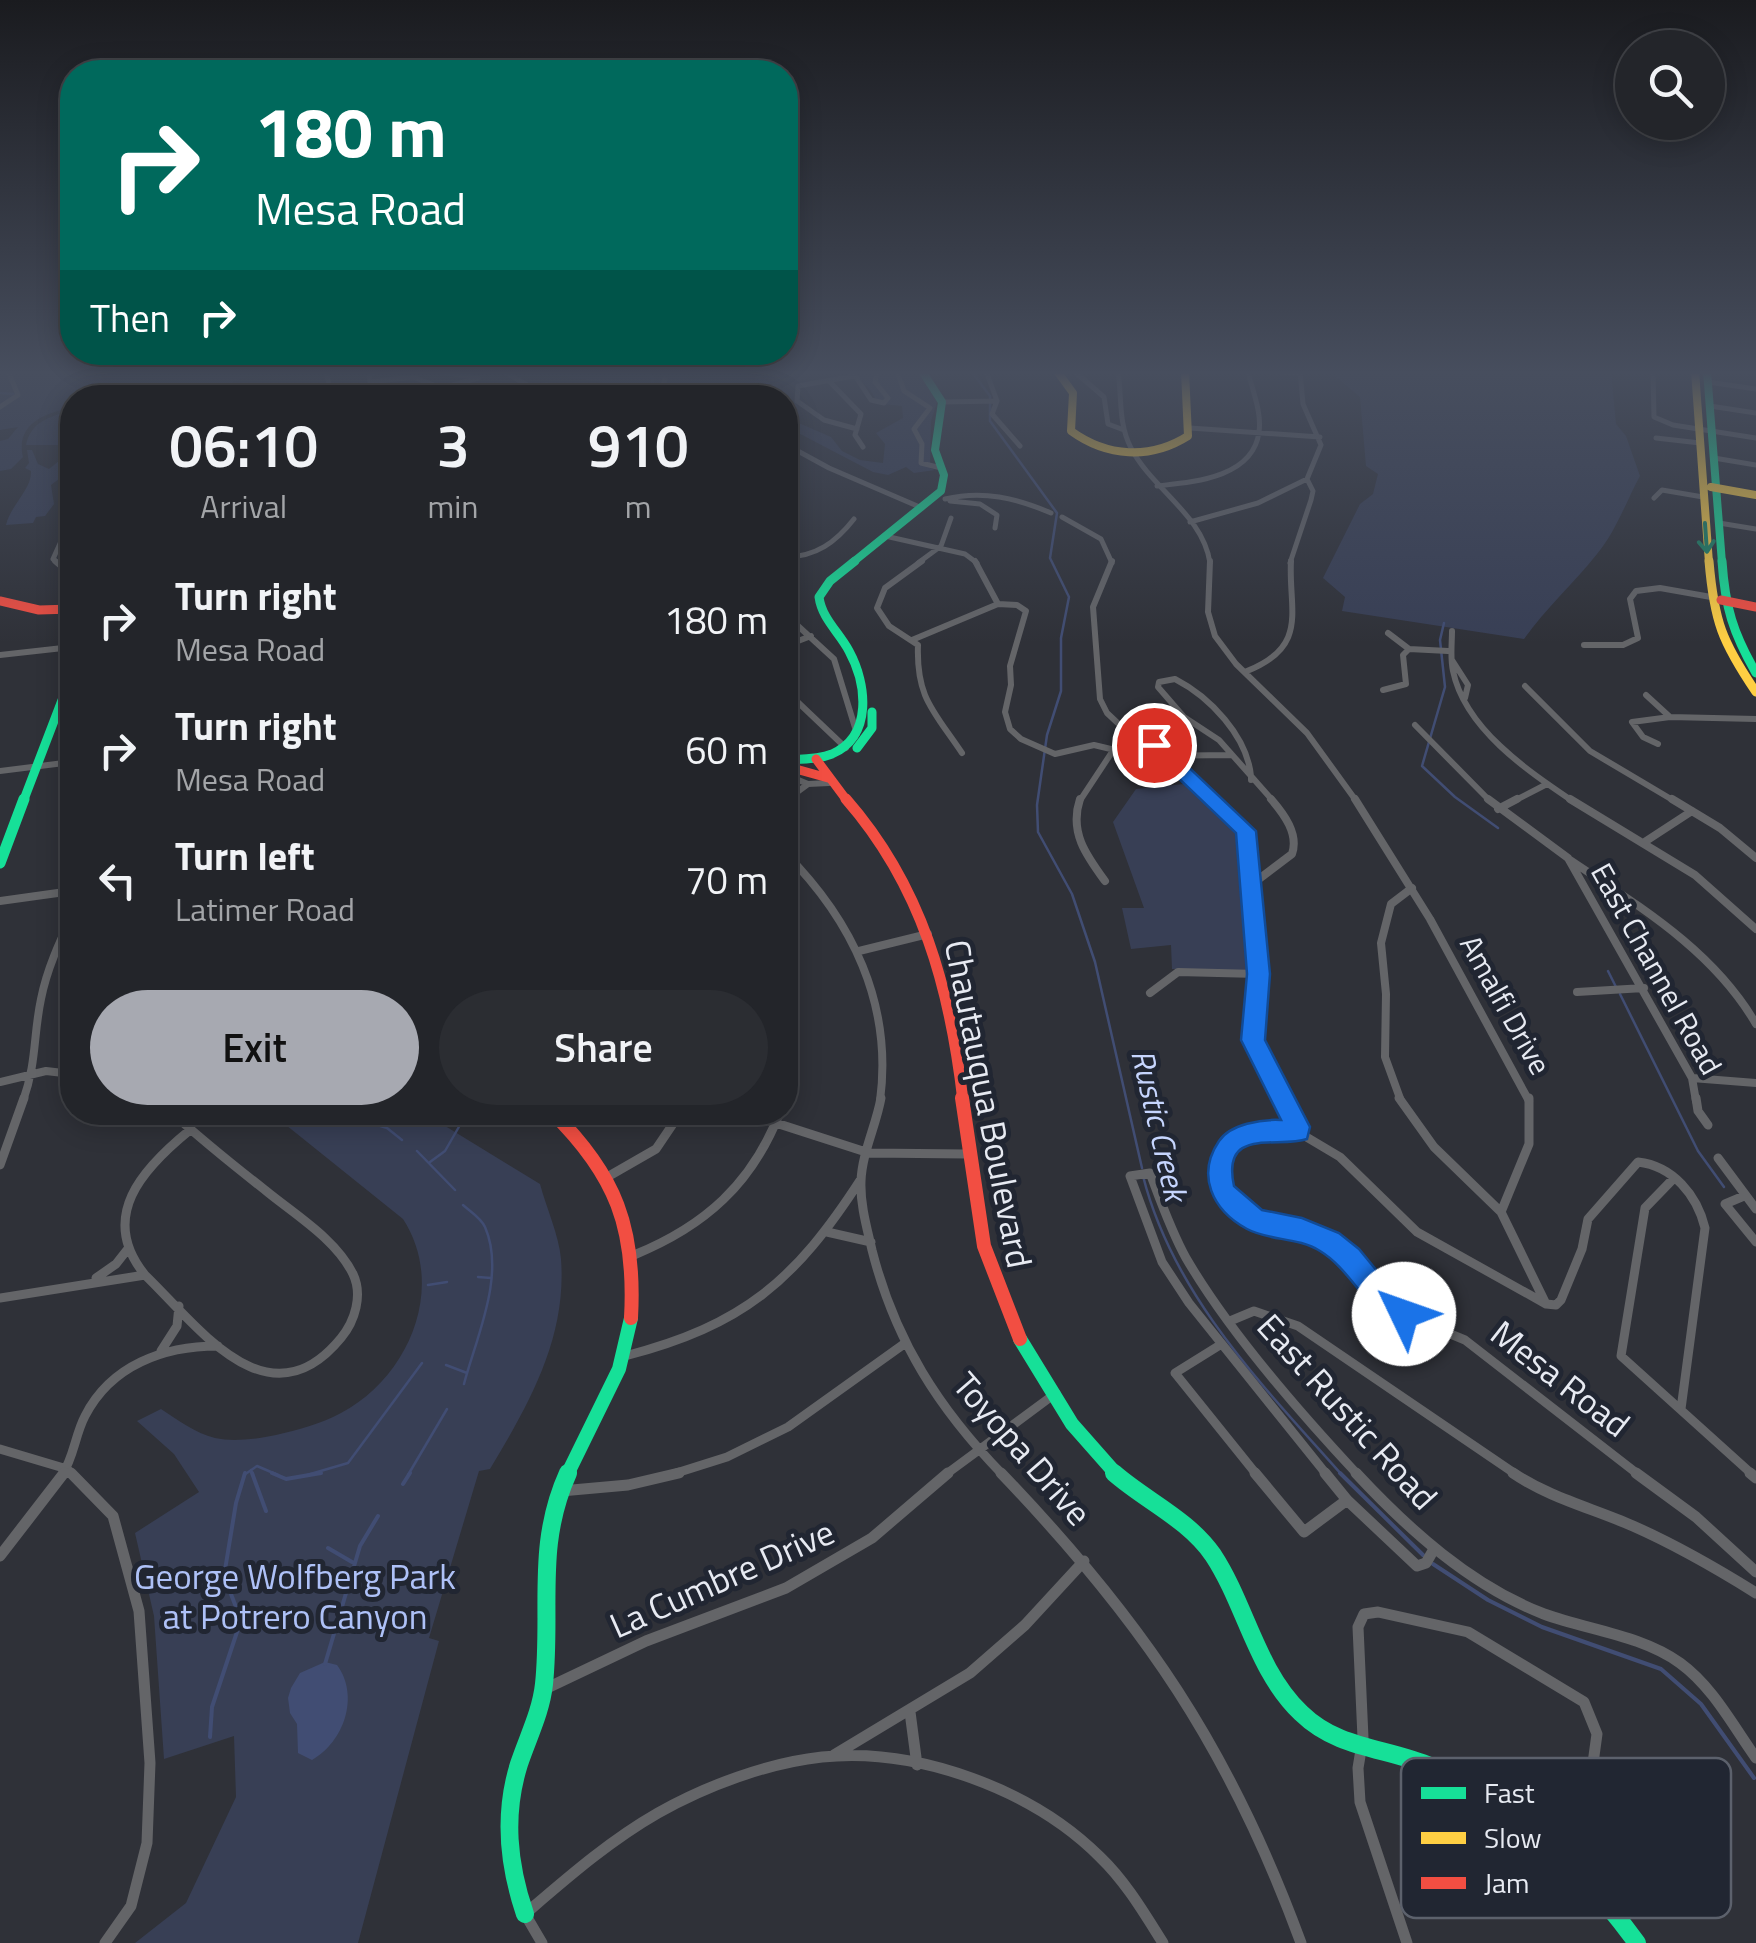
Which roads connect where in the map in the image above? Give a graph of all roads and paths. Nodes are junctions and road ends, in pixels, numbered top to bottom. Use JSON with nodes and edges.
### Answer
{"nodes":[{"id":1,"x":817,"y":462,"type":"edge"},
{"id":2,"x":920,"y":462,"type":"edge"},
{"id":3,"x":939,"y":462,"type":"edge"},
{"id":4,"x":1139,"y":462,"type":"edge"},
{"id":5,"x":1244,"y":462,"type":"edge"},
{"id":6,"x":1316,"y":462,"type":"edge"},
{"id":7,"x":1703,"y":462,"type":"edge"},
{"id":8,"x":1714,"y":462,"type":"edge"},
{"id":9,"x":941,"y":468,"type":"junction"},
{"id":10,"x":1306,"y":479,"type":"junction"},
{"id":11,"x":1157,"y":486,"type":"junction"},
{"id":12,"x":1716,"y":488,"type":"junction"},
{"id":13,"x":1702,"y":491,"type":"junction"},
{"id":14,"x":1756,"y":494,"type":"edge"},
{"id":15,"x":1654,"y":498,"type":"dead end"},
{"id":16,"x":940,"y":499,"type":"junction"},
{"id":17,"x":922,"y":508,"type":"junction"},
{"id":18,"x":1051,"y":513,"type":"dead end"},
{"id":19,"x":1062,"y":517,"type":"dead end"},
{"id":20,"x":951,"y":518,"type":"dead end"},
{"id":21,"x":854,"y":519,"type":"dead end"},
{"id":22,"x":1190,"y":522,"type":"junction"},
{"id":23,"x":1719,"y":523,"type":"junction"},
{"id":24,"x":995,"y":528,"type":"dead end"},
{"id":25,"x":1756,"y":529,"type":"edge"},
{"id":26,"x":886,"y":536,"type":"junction"},
{"id":27,"x":60,"y":544,"type":"edge"},
{"id":28,"x":937,"y":550,"type":"junction"},
{"id":29,"x":798,"y":555,"type":"edge"},
{"id":30,"x":60,"y":565,"type":"edge"},
{"id":31,"x":1711,"y":597,"type":"junction"},
{"id":32,"x":1725,"y":601,"type":"junction"},
{"id":33,"x":0,"y":604,"type":"edge"},
{"id":34,"x":998,"y":604,"type":"junction"},
{"id":35,"x":1756,"y":607,"type":"edge"},
{"id":36,"x":60,"y":610,"type":"edge"},
{"id":37,"x":798,"y":625,"type":"edge"},
{"id":38,"x":1452,"y":631,"type":"dead end"},
{"id":39,"x":1388,"y":634,"type":"dead end"},
{"id":40,"x":811,"y":636,"type":"junction"},
{"id":41,"x":912,"y":640,"type":"junction"},
{"id":42,"x":798,"y":641,"type":"edge"},
{"id":43,"x":1584,"y":645,"type":"dead end"},
{"id":44,"x":60,"y":648,"type":"edge"},
{"id":45,"x":1408,"y":648,"type":"junction"},
{"id":46,"x":1448,"y":650,"type":"junction"},
{"id":47,"x":0,"y":655,"type":"edge"},
{"id":48,"x":1246,"y":671,"type":"junction"},
{"id":49,"x":1756,"y":673,"type":"edge"},
{"id":50,"x":1525,"y":686,"type":"dead end"},
{"id":51,"x":1384,"y":690,"type":"dead end"},
{"id":52,"x":1756,"y":692,"type":"edge"},
{"id":53,"x":1646,"y":695,"type":"dead end"},
{"id":54,"x":862,"y":696,"type":"junction"},
{"id":55,"x":798,"y":703,"type":"edge"},
{"id":56,"x":60,"y":705,"type":"edge"},
{"id":57,"x":859,"y":716,"type":"junction"},
{"id":58,"x":1670,"y":717,"type":"junction"},
{"id":59,"x":1756,"y":720,"type":"edge"},
{"id":60,"x":1415,"y":724,"type":"dead end"},
{"id":61,"x":1658,"y":744,"type":"dead end"},
{"id":62,"x":1114,"y":749,"type":"junction"},
{"id":63,"x":845,"y":752,"type":"junction"},
{"id":64,"x":962,"y":753,"type":"dead end"},
{"id":65,"x":1164,"y":755,"type":"junction"},
{"id":66,"x":1232,"y":755,"type":"junction"},
{"id":67,"x":821,"y":761,"type":"junction"},
{"id":68,"x":60,"y":764,"type":"edge"},
{"id":69,"x":798,"y":766,"type":"edge"},
{"id":70,"x":36,"y":767,"type":"junction"},
{"id":71,"x":0,"y":771,"type":"edge"},
{"id":72,"x":798,"y":771,"type":"edge"},
{"id":73,"x":798,"y":775,"type":"edge"},
{"id":74,"x":1251,"y":780,"type":"junction"},
{"id":75,"x":833,"y":781,"type":"junction"},
{"id":76,"x":808,"y":784,"type":"junction"},
{"id":77,"x":1548,"y":784,"type":"junction"},
{"id":78,"x":798,"y":791,"type":"edge"},
{"id":79,"x":1498,"y":809,"type":"junction"},
{"id":80,"x":1692,"y":810,"type":"junction"},
{"id":81,"x":1644,"y":843,"type":"junction"},
{"id":82,"x":1568,"y":858,"type":"junction"},
{"id":83,"x":1756,"y":858,"type":"edge"},
{"id":84,"x":0,"y":863,"type":"edge"},
{"id":85,"x":798,"y":867,"type":"edge"},
{"id":86,"x":1105,"y":881,"type":"dead end"},
{"id":87,"x":1252,"y":885,"type":"junction"},
{"id":88,"x":1412,"y":888,"type":"junction"},
{"id":89,"x":60,"y":893,"type":"edge"},
{"id":90,"x":0,"y":901,"type":"edge"},
{"id":91,"x":1756,"y":929,"type":"edge"},
{"id":92,"x":928,"y":934,"type":"junction"},
{"id":93,"x":60,"y":943,"type":"edge"},
{"id":94,"x":859,"y":950,"type":"junction"},
{"id":95,"x":1258,"y":974,"type":"junction"},
{"id":96,"x":1644,"y":988,"type":"junction"},
{"id":97,"x":1577,"y":992,"type":"dead end"},
{"id":98,"x":1150,"y":993,"type":"dead end"},
{"id":99,"x":1756,"y":1024,"type":"edge"},
{"id":100,"x":35,"y":1066,"type":"junction"},
{"id":101,"x":46,"y":1072,"type":"junction"},
{"id":102,"x":60,"y":1073,"type":"edge"},
{"id":103,"x":30,"y":1076,"type":"junction"},
{"id":104,"x":1692,"y":1078,"type":"junction"},
{"id":105,"x":0,"y":1082,"type":"edge"},
{"id":106,"x":1756,"y":1083,"type":"edge"},
{"id":107,"x":185,"y":1125,"type":"edge"},
{"id":108,"x":568,"y":1125,"type":"edge"},
{"id":109,"x":672,"y":1125,"type":"edge"},
{"id":110,"x":775,"y":1125,"type":"edge"},
{"id":111,"x":779,"y":1125,"type":"edge"},
{"id":112,"x":1708,"y":1125,"type":"dead end"},
{"id":113,"x":190,"y":1130,"type":"junction"},
{"id":114,"x":1298,"y":1132,"type":"junction"},
{"id":115,"x":869,"y":1153,"type":"junction"},
{"id":116,"x":968,"y":1154,"type":"junction"},
{"id":117,"x":1718,"y":1158,"type":"dead end"},
{"id":118,"x":0,"y":1164,"type":"edge"},
{"id":119,"x":609,"y":1176,"type":"junction"},
{"id":120,"x":1674,"y":1178,"type":"junction"},
{"id":121,"x":860,"y":1179,"type":"junction"},
{"id":122,"x":1744,"y":1196,"type":"junction"},
{"id":123,"x":1756,"y":1209,"type":"edge"},
{"id":124,"x":1501,"y":1212,"type":"junction"},
{"id":125,"x":828,"y":1232,"type":"junction"},
{"id":126,"x":871,"y":1242,"type":"junction"},
{"id":127,"x":1756,"y":1242,"type":"edge"},
{"id":128,"x":126,"y":1250,"type":"junction"},
{"id":129,"x":634,"y":1255,"type":"junction"},
{"id":130,"x":145,"y":1275,"type":"junction"},
{"id":131,"x":92,"y":1280,"type":"junction"},
{"id":132,"x":0,"y":1298,"type":"edge"},
{"id":133,"x":1546,"y":1304,"type":"junction"},
{"id":134,"x":180,"y":1306,"type":"junction"},
{"id":135,"x":1230,"y":1321,"type":"junction"},
{"id":136,"x":904,"y":1344,"type":"junction"},
{"id":137,"x":220,"y":1346,"type":"junction"},
{"id":138,"x":1220,"y":1346,"type":"junction"},
{"id":139,"x":162,"y":1349,"type":"junction"},
{"id":140,"x":625,"y":1356,"type":"junction"},
{"id":141,"x":1056,"y":1393,"type":"junction"},
{"id":142,"x":1680,"y":1410,"type":"junction"},
{"id":143,"x":0,"y":1449,"type":"edge"},
{"id":144,"x":976,"y":1449,"type":"junction"},
{"id":145,"x":67,"y":1469,"type":"junction"},
{"id":146,"x":1756,"y":1478,"type":"edge"},
{"id":147,"x":561,"y":1491,"type":"junction"},
{"id":148,"x":1347,"y":1500,"type":"junction"},
{"id":149,"x":0,"y":1556,"type":"edge"},
{"id":150,"x":1430,"y":1556,"type":"junction"},
{"id":151,"x":1084,"y":1561,"type":"junction"},
{"id":152,"x":1756,"y":1572,"type":"edge"},
{"id":153,"x":1756,"y":1593,"type":"edge"},
{"id":154,"x":543,"y":1690,"type":"junction"},
{"id":155,"x":910,"y":1712,"type":"junction"},
{"id":156,"x":1362,"y":1751,"type":"junction"},
{"id":157,"x":834,"y":1755,"type":"junction"},
{"id":158,"x":1401,"y":1758,"type":"edge"},
{"id":159,"x":1594,"y":1758,"type":"edge"},
{"id":160,"x":1756,"y":1758,"type":"edge"},
{"id":161,"x":916,"y":1765,"type":"junction"},
{"id":162,"x":525,"y":1914,"type":"junction"},
{"id":163,"x":1621,"y":1918,"type":"edge"},
{"id":164,"x":105,"y":1943,"type":"edge"},
{"id":165,"x":542,"y":1943,"type":"edge"},
{"id":166,"x":1163,"y":1943,"type":"edge"},
{"id":167,"x":1301,"y":1943,"type":"edge"},
{"id":168,"x":1407,"y":1943,"type":"edge"},
{"id":169,"x":1637,"y":1943,"type":"edge"}],
"edges":[{"from":1,"to":17,"type":"street"},
{"from":2,"to":9,"type":"street"},
{"from":3,"to":9,"type":"main road"},
{"from":4,"to":11,"type":"street","name":"Amalfi Drive"},
{"from":5,"to":11,"type":"street"},
{"from":6,"to":10,"type":"street"},
{"from":7,"to":13,"type":"main road"},
{"from":8,"to":12,"type":"main road"},
{"from":9,"to":16,"type":"main road"},
{"from":10,"to":22,"type":"street"},
{"from":10,"to":48,"type":"street"},
{"from":11,"to":22,"type":"street","name":"Amalfi Drive"},
{"from":12,"to":13,"type":"main road"},
{"from":12,"to":14,"type":"main road"},
{"from":12,"to":23,"type":"main road"},
{"from":13,"to":15,"type":"street"},
{"from":13,"to":31,"type":"main road","one_way":true},
{"from":16,"to":17,"type":"main road"},
{"from":16,"to":18,"type":"street"},
{"from":16,"to":24,"type":"street"},
{"from":17,"to":26,"type":"main road"},
{"from":19,"to":65,"type":"street"},
{"from":20,"to":28,"type":"street"},
{"from":21,"to":29,"type":"street"},
{"from":22,"to":48,"type":"street","name":"Amalfi Drive"},
{"from":23,"to":25,"type":"street"},
{"from":23,"to":32,"type":"main road"},
{"from":26,"to":28,"type":"street"},
{"from":26,"to":54,"type":"main road"},
{"from":27,"to":30,"type":"street"},
{"from":28,"to":34,"type":"street"},
{"from":28,"to":41,"type":"street"},
{"from":31,"to":32,"type":"main road"},
{"from":31,"to":43,"type":"street"},
{"from":31,"to":52,"type":"main road"},
{"from":32,"to":35,"type":"main road"},
{"from":32,"to":49,"type":"main road"},
{"from":33,"to":36,"type":"main road"},
{"from":34,"to":41,"type":"street"},
{"from":34,"to":62,"type":"street"},
{"from":37,"to":40,"type":"street"},
{"from":38,"to":46,"type":"street"},
{"from":39,"to":45,"type":"street"},
{"from":40,"to":42,"type":"street"},
{"from":40,"to":57,"type":"street"},
{"from":41,"to":64,"type":"street"},
{"from":44,"to":47,"type":"street"},
{"from":45,"to":46,"type":"street"},
{"from":45,"to":51,"type":"street"},
{"from":46,"to":77,"type":"street"},
{"from":48,"to":88,"type":"street","name":"Amalfi Drive"},
{"from":50,"to":80,"type":"street"},
{"from":53,"to":58,"type":"street"},
{"from":54,"to":57,"type":"main road"},
{"from":54,"to":63,"type":"main road"},
{"from":55,"to":63,"type":"street"},
{"from":56,"to":70,"type":"main road"},
{"from":57,"to":63,"type":"main road"},
{"from":58,"to":59,"type":"street"},
{"from":58,"to":61,"type":"street"},
{"from":60,"to":79,"type":"street","name":"East Channel Road"},
{"from":62,"to":65,"type":"street"},
{"from":62,"to":86,"type":"street"},
{"from":63,"to":67,"type":"main road"},
{"from":63,"to":75,"type":"main road"},
{"from":65,"to":66,"type":"street"},
{"from":65,"to":87,"type":"street"},
{"from":66,"to":74,"type":"street"},
{"from":66,"to":74,"type":"street"},
{"from":67,"to":69,"type":"main road"},
{"from":67,"to":75,"type":"main road","name":"Chautauqua Boulevard"},
{"from":68,"to":70,"type":"street"},
{"from":70,"to":71,"type":"street"},
{"from":70,"to":84,"type":"main road"},
{"from":72,"to":75,"type":"main road"},
{"from":73,"to":76,"type":"street"},
{"from":74,"to":87,"type":"street"},
{"from":75,"to":76,"type":"street"},
{"from":75,"to":92,"type":"main road","name":"Chautauqua Boulevard"},
{"from":76,"to":78,"type":"street"},
{"from":77,"to":79,"type":"street"},
{"from":77,"to":81,"type":"street"},
{"from":79,"to":82,"type":"street","name":"East Channel Road"},
{"from":80,"to":81,"type":"street"},
{"from":80,"to":83,"type":"street"},
{"from":81,"to":91,"type":"street"},
{"from":82,"to":96,"type":"street","name":"East Channel Road"},
{"from":82,"to":99,"type":"street"},
{"from":85,"to":94,"type":"street","name":"Toyopa Drive"},
{"from":87,"to":95,"type":"street"},
{"from":88,"to":124,"type":"street","name":"Amalfi Drive"},
{"from":88,"to":124,"type":"street"},
{"from":89,"to":90,"type":"street"},
{"from":92,"to":94,"type":"street"},
{"from":92,"to":116,"type":"main road","name":"Chautauqua Boulevard"},
{"from":93,"to":100,"type":"street"},
{"from":94,"to":115,"type":"street","name":"Toyopa Drive"},
{"from":95,"to":98,"type":"street"},
{"from":95,"to":114,"type":"street"},
{"from":96,"to":97,"type":"street"},
{"from":96,"to":104,"type":"street","name":"East Channel Road"},
{"from":100,"to":101,"type":"street"},
{"from":100,"to":103,"type":"street"},
{"from":101,"to":102,"type":"street"},
{"from":101,"to":103,"type":"street"},
{"from":103,"to":105,"type":"street"},
{"from":103,"to":118,"type":"street"},
{"from":104,"to":106,"type":"street"},
{"from":104,"to":112,"type":"street","name":"East Channel Road"},
{"from":107,"to":113,"type":"street"},
{"from":108,"to":119,"type":"main road"},
{"from":109,"to":119,"type":"street"},
{"from":110,"to":129,"type":"street"},
{"from":111,"to":115,"type":"street"},
{"from":113,"to":128,"type":"street"},
{"from":113,"to":137,"type":"street"},
{"from":114,"to":133,"type":"street"},
{"from":114,"to":152,"type":"street","name":"Mesa Road"},
{"from":115,"to":116,"type":"street"},
{"from":115,"to":121,"type":"street","name":"Toyopa Drive"},
{"from":116,"to":141,"type":"main road","name":"Chautauqua Boulevard"},
{"from":117,"to":122,"type":"street"},
{"from":119,"to":129,"type":"main road"},
{"from":120,"to":133,"type":"street"},
{"from":120,"to":142,"type":"street"},
{"from":120,"to":142,"type":"street"},
{"from":121,"to":125,"type":"street"},
{"from":121,"to":126,"type":"street","name":"Toyopa Drive"},
{"from":122,"to":123,"type":"street"},
{"from":122,"to":127,"type":"street"},
{"from":124,"to":133,"type":"street"},
{"from":125,"to":126,"type":"street"},
{"from":125,"to":140,"type":"street"},
{"from":126,"to":136,"type":"street","name":"Toyopa Drive"},
{"from":128,"to":130,"type":"street"},
{"from":128,"to":131,"type":"street"},
{"from":129,"to":140,"type":"main road"},
{"from":130,"to":131,"type":"street"},
{"from":130,"to":134,"type":"street"},
{"from":131,"to":132,"type":"street"},
{"from":134,"to":137,"type":"street"},
{"from":134,"to":139,"type":"street"},
{"from":135,"to":138,"type":"street","name":"East Rustic Road"},
{"from":135,"to":150,"type":"street","name":"East Rustic Road"},
{"from":135,"to":153,"type":"street"},
{"from":136,"to":144,"type":"street","name":"Toyopa Drive"},
{"from":136,"to":147,"type":"street"},
{"from":137,"to":139,"type":"street"},
{"from":138,"to":148,"type":"street"},
{"from":138,"to":148,"type":"street"},
{"from":139,"to":145,"type":"street"},
{"from":140,"to":147,"type":"main road"},
{"from":141,"to":144,"type":"street","name":"La Cumbre Drive"},
{"from":141,"to":156,"type":"main road","name":"Chautauqua Boulevard"},
{"from":142,"to":146,"type":"street"},
{"from":143,"to":145,"type":"street"},
{"from":144,"to":151,"type":"street","name":"Toyopa Drive"},
{"from":144,"to":154,"type":"street","name":"La Cumbre Drive"},
{"from":145,"to":149,"type":"street"},
{"from":145,"to":164,"type":"street"},
{"from":147,"to":154,"type":"main road"},
{"from":148,"to":150,"type":"street"},
{"from":150,"to":160,"type":"street","name":"East Rustic Road"},
{"from":151,"to":155,"type":"street"},
{"from":151,"to":167,"type":"street","name":"Toyopa Drive"},
{"from":154,"to":162,"type":"main road"},
{"from":155,"to":157,"type":"street"},
{"from":155,"to":161,"type":"street"},
{"from":156,"to":158,"type":"main road","name":"Chautauqua Boulevard"},
{"from":156,"to":159,"type":"street"},
{"from":156,"to":168,"type":"street"},
{"from":157,"to":161,"type":"street"},
{"from":157,"to":162,"type":"street"},
{"from":161,"to":166,"type":"street"},
{"from":162,"to":165,"type":"street"},
{"from":163,"to":169,"type":"main road","name":"Chautauqua Boulevard"}]}
